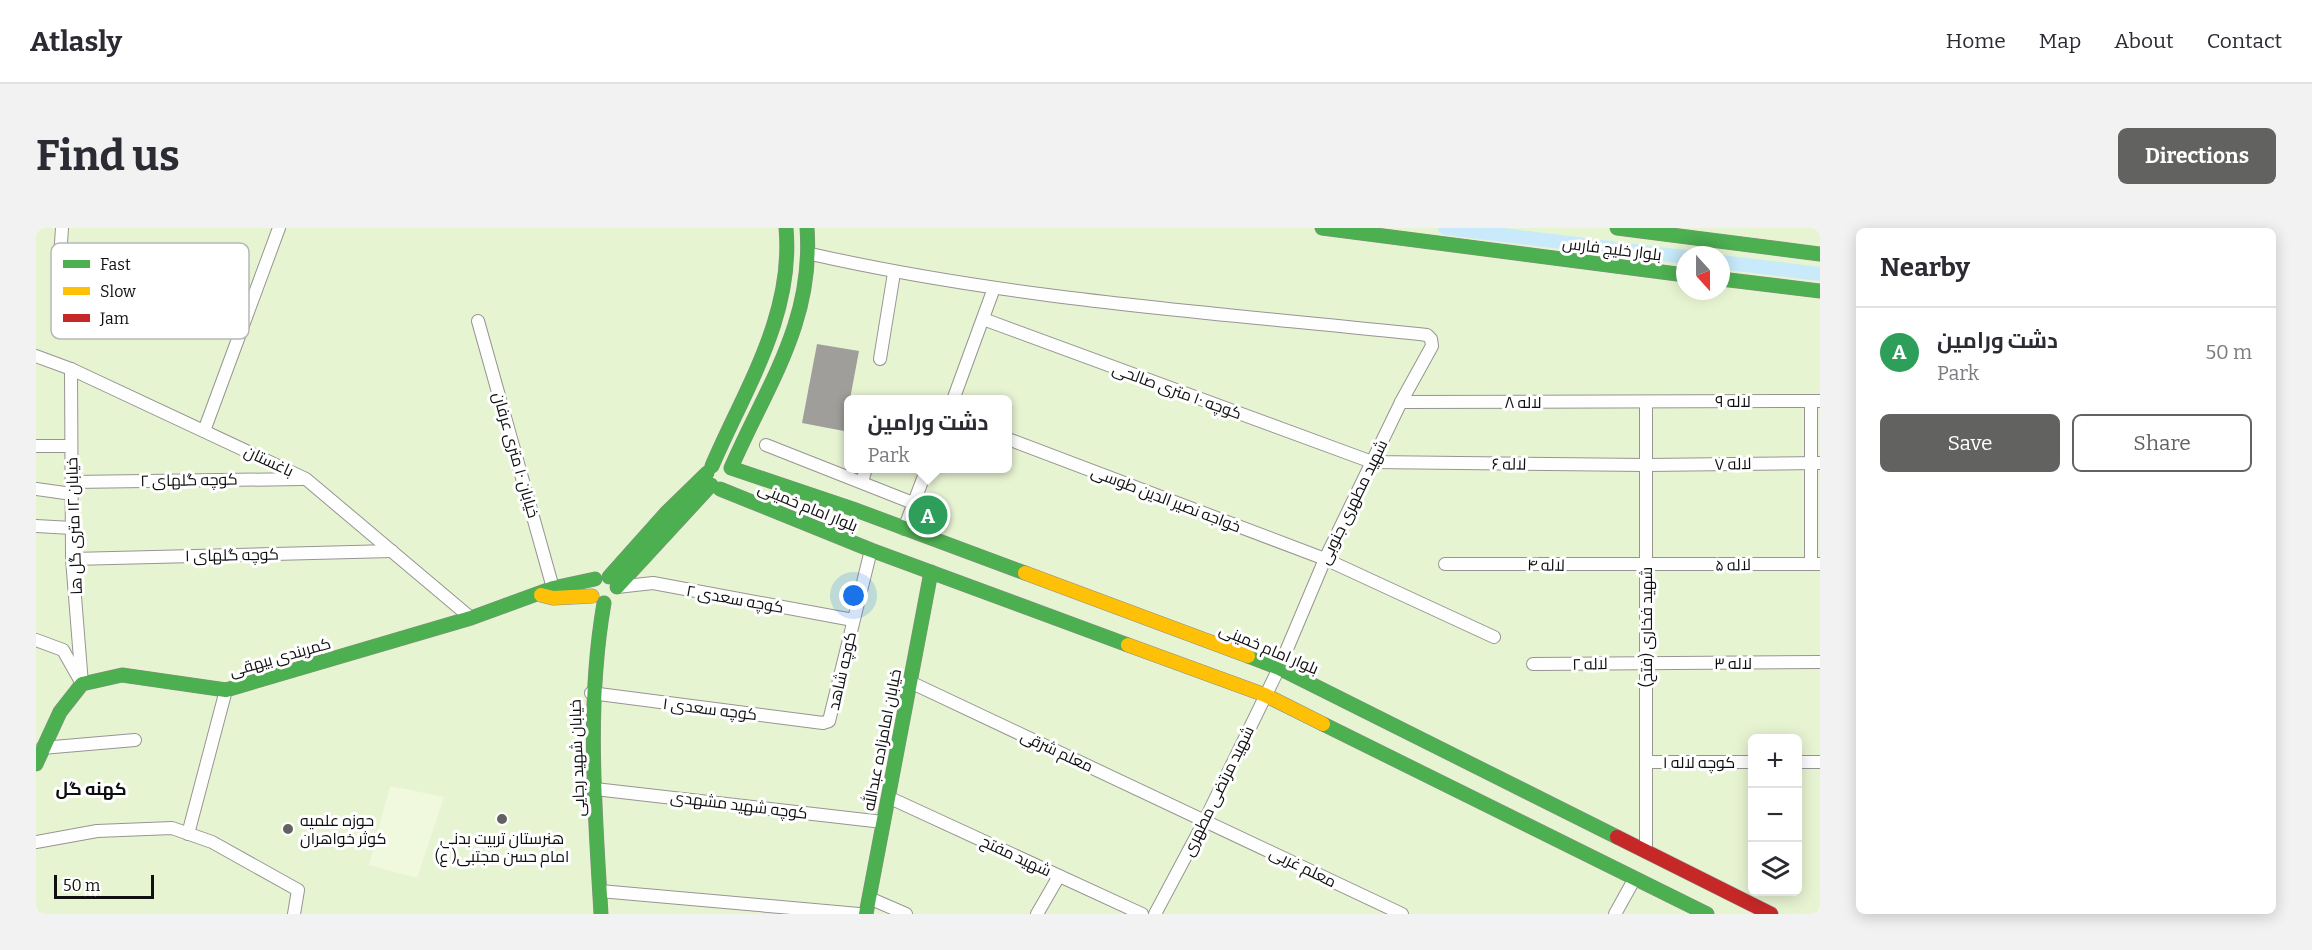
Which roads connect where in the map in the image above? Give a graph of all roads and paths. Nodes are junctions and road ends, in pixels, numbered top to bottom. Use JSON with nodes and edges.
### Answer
{"nodes":[{"id":1,"x":62,"y":228,"type":"edge"},
{"id":2,"x":279,"y":228,"type":"edge"},
{"id":3,"x":786,"y":228,"type":"edge"},
{"id":4,"x":807,"y":228,"type":"edge"},
{"id":5,"x":1322,"y":228,"type":"edge"},
{"id":6,"x":1617,"y":228,"type":"edge"},
{"id":7,"x":61,"y":243,"type":"edge"},
{"id":8,"x":811,"y":254,"type":"junction"},
{"id":9,"x":1820,"y":254,"type":"edge"},
{"id":10,"x":894,"y":273,"type":"junction"},
{"id":11,"x":1676,"y":274,"type":"edge"},
{"id":12,"x":1730,"y":280,"type":"edge"},
{"id":13,"x":994,"y":288,"type":"junction"},
{"id":14,"x":1820,"y":291,"type":"edge"},
{"id":15,"x":249,"y":309,"type":"edge"},
{"id":16,"x":983,"y":319,"type":"junction"},
{"id":17,"x":478,"y":321,"type":"dead end"},
{"id":18,"x":238,"y":339,"type":"edge"},
{"id":19,"x":36,"y":356,"type":"edge"},
{"id":20,"x":880,"y":359,"type":"dead end"},
{"id":21,"x":71,"y":369,"type":"junction"},
{"id":22,"x":954,"y":395,"type":"edge"},
{"id":23,"x":1815,"y":401,"type":"edge"},
{"id":24,"x":1401,"y":402,"type":"junction"},
{"id":25,"x":1646,"y":402,"type":"junction"},
{"id":26,"x":204,"y":431,"type":"junction"},
{"id":27,"x":1012,"y":441,"type":"edge"},
{"id":28,"x":766,"y":445,"type":"dead end"},
{"id":29,"x":36,"y":446,"type":"edge"},
{"id":30,"x":71,"y":446,"type":"junction"},
{"id":31,"x":1372,"y":462,"type":"junction"},
{"id":32,"x":1815,"y":463,"type":"edge"},
{"id":33,"x":1646,"y":465,"type":"junction"},
{"id":34,"x":731,"y":468,"type":"junction"},
{"id":35,"x":865,"y":473,"type":"edge"},
{"id":36,"x":925,"y":473,"type":"edge"},
{"id":37,"x":712,"y":478,"type":"junction"},
{"id":38,"x":306,"y":479,"type":"junction"},
{"id":39,"x":862,"y":482,"type":"junction"},
{"id":40,"x":72,"y":488,"type":"junction"},
{"id":41,"x":36,"y":489,"type":"edge"},
{"id":42,"x":913,"y":504,"type":"junction"},
{"id":43,"x":36,"y":526,"type":"edge"},
{"id":44,"x":72,"y":528,"type":"junction"},
{"id":45,"x":904,"y":529,"type":"junction"},
{"id":46,"x":872,"y":550,"type":"junction"},
{"id":47,"x":392,"y":551,"type":"junction"},
{"id":48,"x":72,"y":559,"type":"junction"},
{"id":49,"x":1325,"y":559,"type":"junction"},
{"id":50,"x":1445,"y":564,"type":"dead end"},
{"id":51,"x":1815,"y":564,"type":"edge"},
{"id":52,"x":1646,"y":566,"type":"junction"},
{"id":53,"x":931,"y":572,"type":"junction"},
{"id":54,"x":607,"y":581,"type":"junction"},
{"id":55,"x":553,"y":588,"type":"junction"},
{"id":56,"x":537,"y":594,"type":"junction"},
{"id":57,"x":598,"y":599,"type":"junction"},
{"id":58,"x":471,"y":618,"type":"junction"},
{"id":59,"x":853,"y":620,"type":"junction"},
{"id":60,"x":1494,"y":638,"type":"dead end"},
{"id":61,"x":36,"y":640,"type":"edge"},
{"id":62,"x":1820,"y":662,"type":"edge"},
{"id":63,"x":1646,"y":663,"type":"junction"},
{"id":64,"x":1533,"y":664,"type":"dead end"},
{"id":65,"x":1279,"y":668,"type":"junction"},
{"id":66,"x":910,"y":682,"type":"junction"},
{"id":67,"x":82,"y":684,"type":"junction"},
{"id":68,"x":226,"y":690,"type":"junction"},
{"id":69,"x":591,"y":693,"type":"junction"},
{"id":70,"x":1265,"y":695,"type":"junction"},
{"id":71,"x":829,"y":721,"type":"joint"},
{"id":72,"x":135,"y":740,"type":"dead end"},
{"id":73,"x":42,"y":748,"type":"junction"},
{"id":74,"x":1646,"y":762,"type":"junction"},
{"id":75,"x":1748,"y":762,"type":"edge"},
{"id":76,"x":1802,"y":762,"type":"edge"},
{"id":77,"x":1820,"y":762,"type":"edge"},
{"id":78,"x":36,"y":764,"type":"edge"},
{"id":79,"x":595,"y":789,"type":"junction"},
{"id":80,"x":890,"y":798,"type":"junction"},
{"id":81,"x":1205,"y":820,"type":"junction"},
{"id":82,"x":883,"y":822,"type":"junction"},
{"id":83,"x":189,"y":834,"type":"junction"},
{"id":84,"x":36,"y":842,"type":"edge"},
{"id":85,"x":1646,"y":852,"type":"junction"},
{"id":86,"x":1059,"y":876,"type":"junction"},
{"id":87,"x":1635,"y":878,"type":"junction"},
{"id":88,"x":600,"y":891,"type":"junction"},
{"id":89,"x":869,"y":898,"type":"junction"},
{"id":90,"x":729,"y":909,"type":"edge"},
{"id":91,"x":294,"y":914,"type":"edge"},
{"id":92,"x":600,"y":914,"type":"edge"},
{"id":93,"x":859,"y":914,"type":"edge"},
{"id":94,"x":866,"y":914,"type":"edge"},
{"id":95,"x":906,"y":914,"type":"edge"},
{"id":96,"x":1037,"y":914,"type":"edge"},
{"id":97,"x":1142,"y":914,"type":"edge"},
{"id":98,"x":1155,"y":914,"type":"edge"},
{"id":99,"x":1402,"y":914,"type":"edge"},
{"id":100,"x":1615,"y":914,"type":"edge"},
{"id":101,"x":1707,"y":914,"type":"edge"},
{"id":102,"x":1771,"y":914,"type":"edge"}],
"edges":[{"from":1,"to":7,"type":"street"},
{"from":2,"to":15,"type":"street"},
{"from":3,"to":37,"type":"main road"},
{"from":4,"to":8,"type":"main road"},
{"from":5,"to":11,"type":"main road","name":"بلوار خلیج فارس"},
{"from":6,"to":9,"type":"main road","name":"بلوار خلیج فارس"},
{"from":8,"to":10,"type":"street"},
{"from":8,"to":34,"type":"main road"},
{"from":10,"to":13,"type":"street"},
{"from":10,"to":20,"type":"street"},
{"from":12,"to":14,"type":"main road"},
{"from":13,"to":16,"type":"street"},
{"from":13,"to":24,"type":"street","name":"شهید مطهری جنوبی"},
{"from":16,"to":22,"type":"street"},
{"from":16,"to":31,"type":"street","name":"کوچه ۱۰ متری صالحی"},
{"from":17,"to":55,"type":"street","name":"خیابان ۱۰ متری عرفان"},
{"from":18,"to":26,"type":"street"},
{"from":19,"to":21,"type":"street","name":"باغستان"},
{"from":21,"to":26,"type":"street","name":"باغستان"},
{"from":21,"to":30,"type":"street","name":"خیابان ۱۲ متری گل ها"},
{"from":23,"to":25,"type":"street","name":"لاله ۹"},
{"from":23,"to":32,"type":"street"},
{"from":24,"to":25,"type":"street","name":"لاله ۸"},
{"from":24,"to":31,"type":"street","name":"شهید مطهری جنوبی"},
{"from":25,"to":33,"type":"street","name":"شهید فخاری (فتح)"},
{"from":26,"to":38,"type":"street","name":"باغستان"},
{"from":27,"to":49,"type":"street","name":"خواجه نصیر الدین طوسی"},
{"from":28,"to":39,"type":"street"},
{"from":29,"to":30,"type":"street"},
{"from":30,"to":40,"type":"street","name":"خیابان ۱۲ متری گل ها"},
{"from":31,"to":33,"type":"street","name":"لاله ۶"},
{"from":31,"to":49,"type":"street","name":"شهید مطهری جنوبی"},
{"from":32,"to":33,"type":"street","name":"لاله ۷"},
{"from":32,"to":51,"type":"street"},
{"from":33,"to":52,"type":"street","name":"شهید فخاری (فتح)"},
{"from":34,"to":37,"type":"main road","name":"بلوار امام خمینی"},
{"from":34,"to":37,"type":"main road"},
{"from":34,"to":45,"type":"main road","name":"بلوار امام خمینی"},
{"from":35,"to":39,"type":"street"},
{"from":36,"to":42,"type":"street"},
{"from":37,"to":46,"type":"main road","name":"بلوار امام خمینی"},
{"from":37,"to":54,"type":"main road"},
{"from":38,"to":40,"type":"street","name":"کوچه گلهای ۲"},
{"from":38,"to":47,"type":"street","name":"باغستان"},
{"from":39,"to":42,"type":"street"},
{"from":40,"to":41,"type":"street","name":"کوچه گلهای ۲"},
{"from":40,"to":44,"type":"street","name":"خیابان ۱۲ متری گل ها"},
{"from":42,"to":45,"type":"street"},
{"from":43,"to":44,"type":"street"},
{"from":44,"to":48,"type":"street","name":"خیابان ۱۲ متری گل ها"},
{"from":45,"to":65,"type":"main road","name":"بلوار امام خمینی"},
{"from":46,"to":53,"type":"main road","name":"بلوار امام خمینی"},
{"from":46,"to":59,"type":"street","name":"کوچه شاهد"},
{"from":47,"to":48,"type":"street","name":"کوچه گلهای ۱"},
{"from":47,"to":58,"type":"street","name":"باغستان"},
{"from":48,"to":67,"type":"street","name":"خیابان ۱۲ متری گل ها"},
{"from":49,"to":60,"type":"street","name":"خواجه نصیر الدین طوسی"},
{"from":49,"to":65,"type":"street","name":"شهید مطهری جنوبی"},
{"from":50,"to":52,"type":"street","name":"لاله ۴"},
{"from":51,"to":52,"type":"street","name":"لاله ۵"},
{"from":52,"to":63,"type":"street","name":"شهید فخاری (فتح)"},
{"from":53,"to":66,"type":"main road","name":"خیابان امامزاده عبدالله"},
{"from":53,"to":70,"type":"main road","name":"بلوار امام خمینی"},
{"from":54,"to":55,"type":"main road","name":"کمربندی بیهقی"},
{"from":54,"to":57,"type":"main road","name":"خیابان شهید رجایی"},
{"from":54,"to":57,"type":"main road"},
{"from":54,"to":59,"type":"street","name":"کوچه سعدی ۲"},
{"from":55,"to":56,"type":"main road","name":"کمربندی بیهقی"},
{"from":56,"to":57,"type":"main road","name":"کمربندی بیهقی"},
{"from":56,"to":58,"type":"main road","name":"کمربندی بیهقی"},
{"from":57,"to":69,"type":"main road","name":"خیابان شهید رجایی"},
{"from":58,"to":68,"type":"main road","name":"کمربندی بیهقی"},
{"from":59,"to":71,"type":"street","name":"کوچه شاهد"},
{"from":61,"to":67,"type":"street"},
{"from":62,"to":63,"type":"street","name":"لاله ۳"},
{"from":63,"to":64,"type":"street","name":"لاله ۲"},
{"from":63,"to":74,"type":"street","name":"شهید فخاری (فتح)"},
{"from":65,"to":70,"type":"street","name":"شهید مرتضی مطهری"},
{"from":65,"to":85,"type":"main road","name":"بلوار امام خمینی"},
{"from":66,"to":80,"type":"main road","name":"خیابان امامزاده عبدالله"},
{"from":66,"to":81,"type":"street","name":"معلم شرقی"},
{"from":67,"to":68,"type":"main road","name":"کمربندی بیهقی"},
{"from":67,"to":73,"type":"main road"},
{"from":68,"to":83,"type":"street"},
{"from":69,"to":71,"type":"street","name":"کوچه سعدی ۱"},
{"from":69,"to":79,"type":"main road","name":"خیابان شهید رجایی"},
{"from":70,"to":81,"type":"street","name":"شهید مرتضی مطهری"},
{"from":70,"to":87,"type":"main road","name":"بلوار امام خمینی"},
{"from":72,"to":73,"type":"street"},
{"from":73,"to":78,"type":"main road"},
{"from":74,"to":75,"type":"street","name":"کوچه لاله ۱"},
{"from":74,"to":85,"type":"street","name":"شهید فخاری (فتح)"},
{"from":76,"to":77,"type":"street"},
{"from":79,"to":82,"type":"street","name":"کوچه شهید مشهدی"},
{"from":79,"to":88,"type":"main road","name":"خیابان شهید رجایی"},
{"from":80,"to":82,"type":"main road","name":"خیابان امامزاده عبدالله"},
{"from":80,"to":86,"type":"street","name":"شهید مفتح"},
{"from":81,"to":98,"type":"street","name":"شهید مرتضی مطهری"},
{"from":81,"to":99,"type":"street","name":"معلم غربی"},
{"from":82,"to":89,"type":"main road","name":"خیابان امامزاده عبدالله"},
{"from":83,"to":84,"type":"street"},
{"from":83,"to":91,"type":"street"},
{"from":85,"to":102,"type":"main road","name":"بلوار امام خمینی"},
{"from":86,"to":96,"type":"street"},
{"from":86,"to":97,"type":"street","name":"شهید مفتح"},
{"from":87,"to":100,"type":"street"},
{"from":87,"to":101,"type":"main road","name":"بلوار امام خمینی"},
{"from":88,"to":90,"type":"street"},
{"from":88,"to":92,"type":"main road","name":"خیابان شهید رجایی"},
{"from":89,"to":94,"type":"main road","name":"خیابان امامزاده عبدالله"},
{"from":89,"to":95,"type":"street"},
{"from":90,"to":93,"type":"street"}]}
